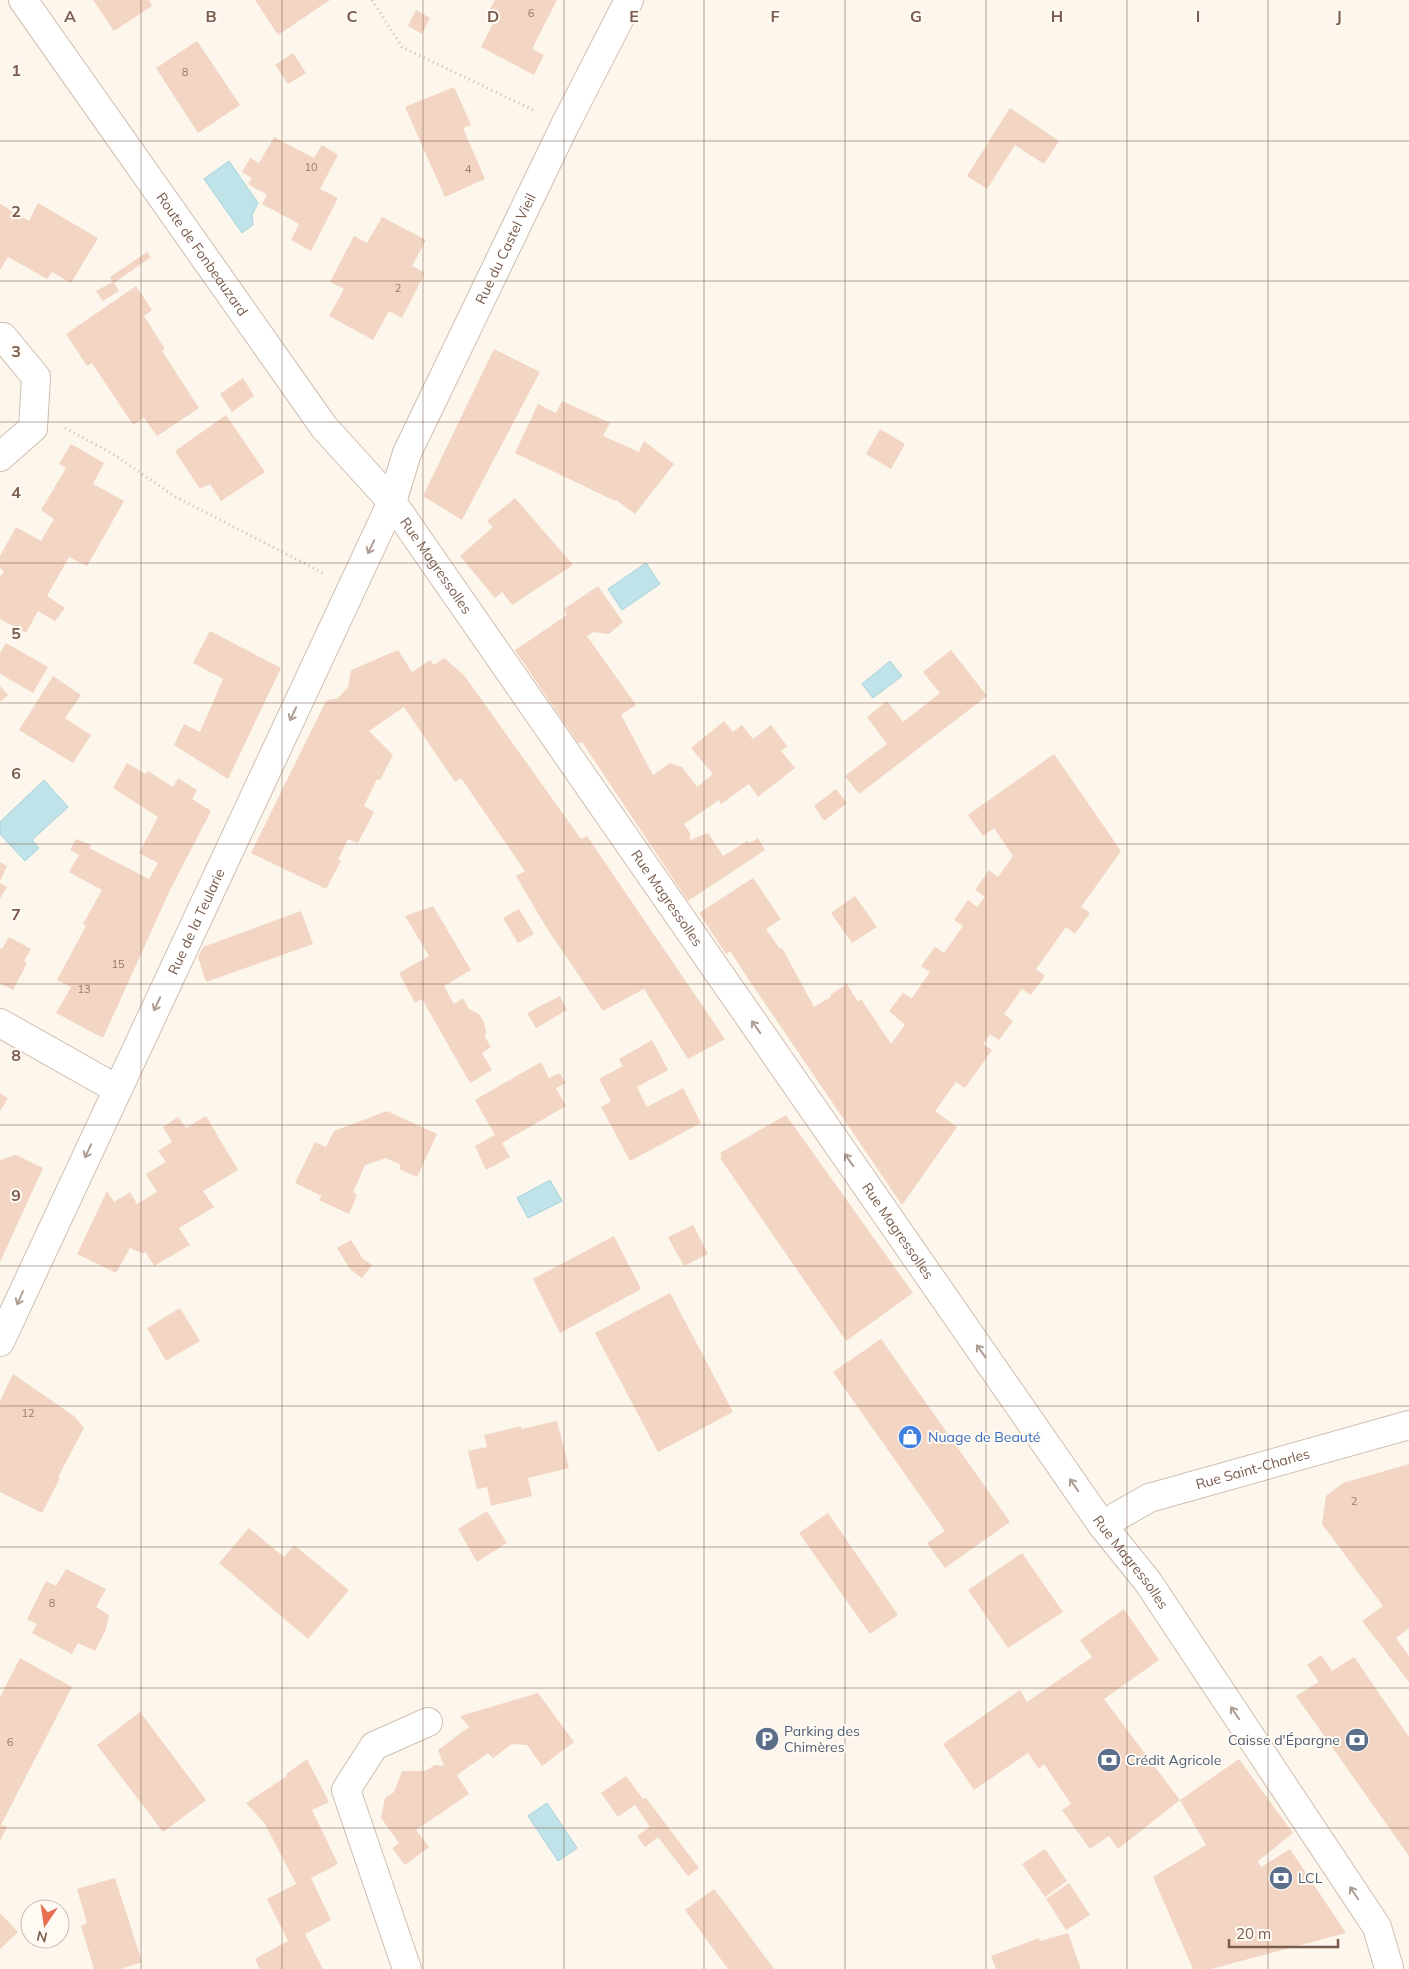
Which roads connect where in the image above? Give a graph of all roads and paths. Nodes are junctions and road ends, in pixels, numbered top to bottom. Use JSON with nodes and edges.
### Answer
{"nodes":[{"id":1,"x":23,"y":0,"type":"edge"},
{"id":2,"x":372,"y":0,"type":"edge"},
{"id":3,"x":629,"y":0,"type":"edge"},
{"id":4,"x":565,"y":126,"type":"junction"},
{"id":5,"x":0,"y":337,"type":"edge"},
{"id":6,"x":33,"y":428,"type":"junction"},
{"id":7,"x":0,"y":457,"type":"edge"},
{"id":8,"x":392,"y":502,"type":"junction"},
{"id":9,"x":352,"y":588,"type":"junction"},
{"id":10,"x":0,"y":1023,"type":"edge"},
{"id":11,"x":118,"y":1089,"type":"junction"},
{"id":12,"x":0,"y":1342,"type":"edge"},
{"id":13,"x":1409,"y":1425,"type":"edge"},
{"id":14,"x":1102,"y":1525,"type":"junction"},
{"id":15,"x":428,"y":1722,"type":"dead end"},
{"id":16,"x":1394,"y":1966,"type":"edge"},
{"id":17,"x":407,"y":1969,"type":"edge"}],
"edges":[{"from":1,"to":8,"type":"street","name":"Route de Fonbeauzard"},
{"from":2,"to":4,"type":"path"},
{"from":3,"to":4,"type":"street","name":"Rue du Castel Vieil"},
{"from":4,"to":8,"type":"street","name":"Rue du Castel Vieil"},
{"from":5,"to":6,"type":"street"},
{"from":6,"to":7,"type":"street"},
{"from":6,"to":9,"type":"path"},
{"from":8,"to":9,"type":"street","name":"Rue de la Teularie","one_way":true},
{"from":14,"to":8,"type":"street","name":"Rue Magressolles","one_way":true},
{"from":9,"to":11,"type":"street","name":"Rue de la Teularie","one_way":true},
{"from":10,"to":11,"type":"street"},
{"from":11,"to":12,"type":"street","name":"Rue de la Teularie","one_way":true},
{"from":13,"to":14,"type":"street","name":"Rue Saint-Charles"},
{"from":16,"to":14,"type":"street","name":"Rue Magressolles","one_way":true},
{"from":15,"to":17,"type":"street"}]}
